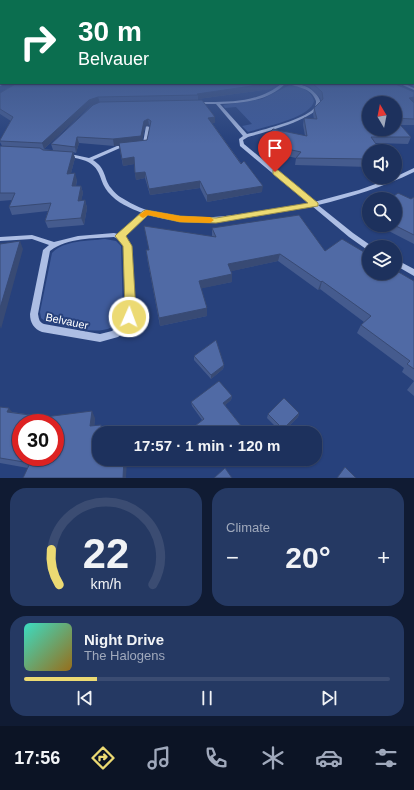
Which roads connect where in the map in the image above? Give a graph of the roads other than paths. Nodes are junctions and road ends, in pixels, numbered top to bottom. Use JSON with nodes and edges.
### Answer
{"nodes":[{"id":1,"x":250,"y":99,"type":"edge"},
{"id":2,"x":318,"y":99,"type":"edge"},
{"id":3,"x":193,"y":103,"type":"edge"},
{"id":4,"x":217,"y":103,"type":"junction"},
{"id":5,"x":148,"y":127,"type":"edge"},
{"id":6,"x":246,"y":136,"type":"junction"},
{"id":7,"x":60,"y":154,"type":"edge"},
{"id":8,"x":90,"y":160,"type":"junction"},
{"id":9,"x":414,"y":170,"type":"edge"},
{"id":10,"x":315,"y":204,"type":"junction"},
{"id":11,"x":146,"y":213,"type":"junction"},
{"id":12,"x":120,"y":236,"type":"junction"},
{"id":13,"x":0,"y":239,"type":"edge"},
{"id":14,"x":362,"y":242,"type":"edge"},
{"id":15,"x":53,"y":244,"type":"junction"},
{"id":16,"x":402,"y":266,"type":"edge"},
{"id":17,"x":414,"y":273,"type":"edge"}],
"edges":[{"from":1,"to":4,"type":"street"},
{"from":2,"to":6,"type":"street"},
{"from":3,"to":4,"type":"street"},
{"from":4,"to":6,"type":"street"},
{"from":5,"to":8,"type":"street"},
{"from":6,"to":10,"type":"street"},
{"from":7,"to":8,"type":"street"},
{"from":8,"to":11,"type":"street"},
{"from":9,"to":10,"type":"street"},
{"from":10,"to":11,"type":"street"},
{"from":10,"to":14,"type":"street"},
{"from":11,"to":12,"type":"street"},
{"from":12,"to":15,"type":"street"},
{"from":12,"to":15,"type":"street","name":"Belvauer"},
{"from":13,"to":15,"type":"street"},
{"from":16,"to":17,"type":"street"}]}
